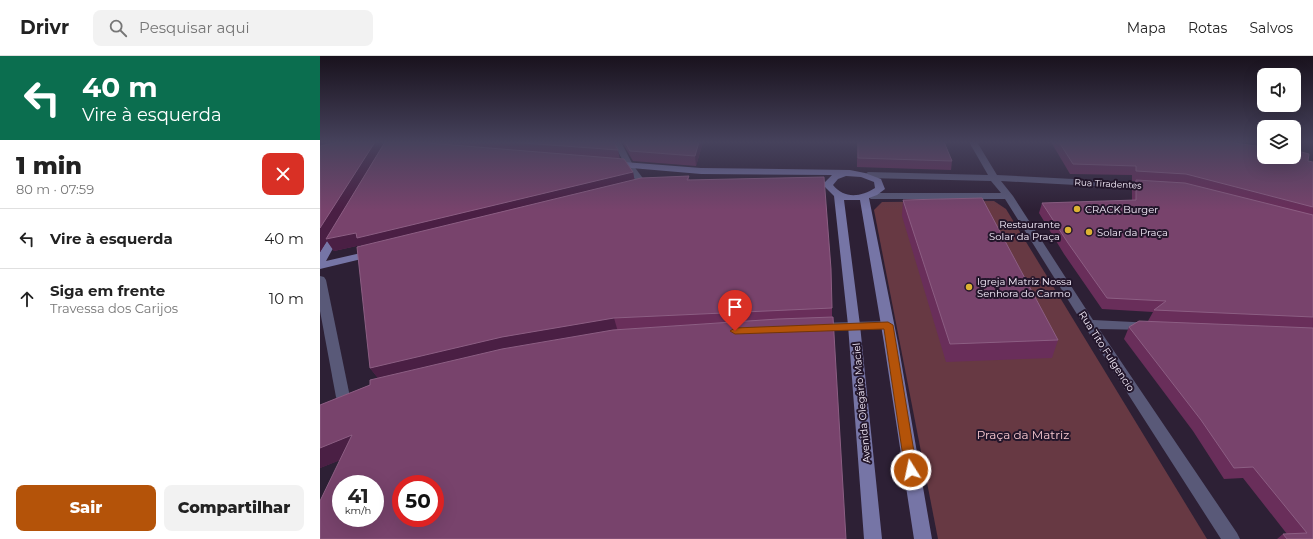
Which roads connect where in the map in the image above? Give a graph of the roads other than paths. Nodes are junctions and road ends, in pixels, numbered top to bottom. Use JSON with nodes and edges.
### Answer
{"nodes":[{"id":1,"x":623,"y":165,"type":"edge"},
{"id":2,"x":629,"y":165,"type":"junction"},
{"id":3,"x":986,"y":165,"type":"edge"},
{"id":4,"x":845,"y":174,"type":"junction"},
{"id":5,"x":868,"y":175,"type":"junction"},
{"id":6,"x":994,"y":178,"type":"junction"},
{"id":7,"x":765,"y":181,"type":"edge"},
{"id":8,"x":828,"y":185,"type":"junction"},
{"id":9,"x":643,"y":186,"type":"edge"},
{"id":10,"x":1157,"y":187,"type":"edge"},
{"id":11,"x":840,"y":196,"type":"junction"},
{"id":12,"x":1008,"y":196,"type":"junction"},
{"id":13,"x":867,"y":197,"type":"junction"},
{"id":14,"x":344,"y":221,"type":"edge"},
{"id":15,"x":381,"y":251,"type":"edge"},
{"id":16,"x":320,"y":262,"type":"edge"},
{"id":17,"x":320,"y":266,"type":"edge"},
{"id":18,"x":320,"y":280,"type":"edge"},
{"id":19,"x":1089,"y":324,"type":"junction"},
{"id":20,"x":888,"y":325,"type":"junction"},
{"id":21,"x":854,"y":326,"type":"junction"},
{"id":22,"x":1158,"y":327,"type":"edge"},
{"id":23,"x":802,"y":328,"type":"edge"},
{"id":24,"x":358,"y":394,"type":"edge"},
{"id":25,"x":873,"y":539,"type":"edge"},
{"id":26,"x":923,"y":539,"type":"edge"},
{"id":27,"x":1231,"y":539,"type":"edge"}],
"edges":[{"from":1,"to":2,"type":"main road"},
{"from":2,"to":4,"type":"main road"},
{"from":2,"to":9,"type":"street"},
{"from":3,"to":6,"type":"street","name":"Rua Tito Fulgencio"},
{"from":4,"to":5,"type":"main road"},
{"from":4,"to":8,"type":"main road"},
{"from":5,"to":6,"type":"street","name":"Rua Tiradentes"},
{"from":5,"to":13,"type":"main road"},
{"from":6,"to":10,"type":"street","name":"Rua Tiradentes"},
{"from":6,"to":12,"type":"street","name":"Rua Tito Fulgencio"},
{"from":7,"to":8,"type":"main road"},
{"from":8,"to":11,"type":"main road"},
{"from":11,"to":13,"type":"main road"},
{"from":11,"to":21,"type":"main road","name":"Avenida Olegário Maciel"},
{"from":12,"to":13,"type":"street"},
{"from":12,"to":19,"type":"street","name":"Rua Tito Fulgencio"},
{"from":13,"to":20,"type":"main road"},
{"from":14,"to":16,"type":"main road"},
{"from":15,"to":17,"type":"main road"},
{"from":18,"to":24,"type":"street"},
{"from":19,"to":22,"type":"street"},
{"from":19,"to":27,"type":"street","name":"Rua Tito Fulgencio"},
{"from":20,"to":21,"type":"street"},
{"from":20,"to":26,"type":"main road"},
{"from":21,"to":23,"type":"street"},
{"from":21,"to":25,"type":"main road","name":"Avenida Olegário Maciel"}]}
